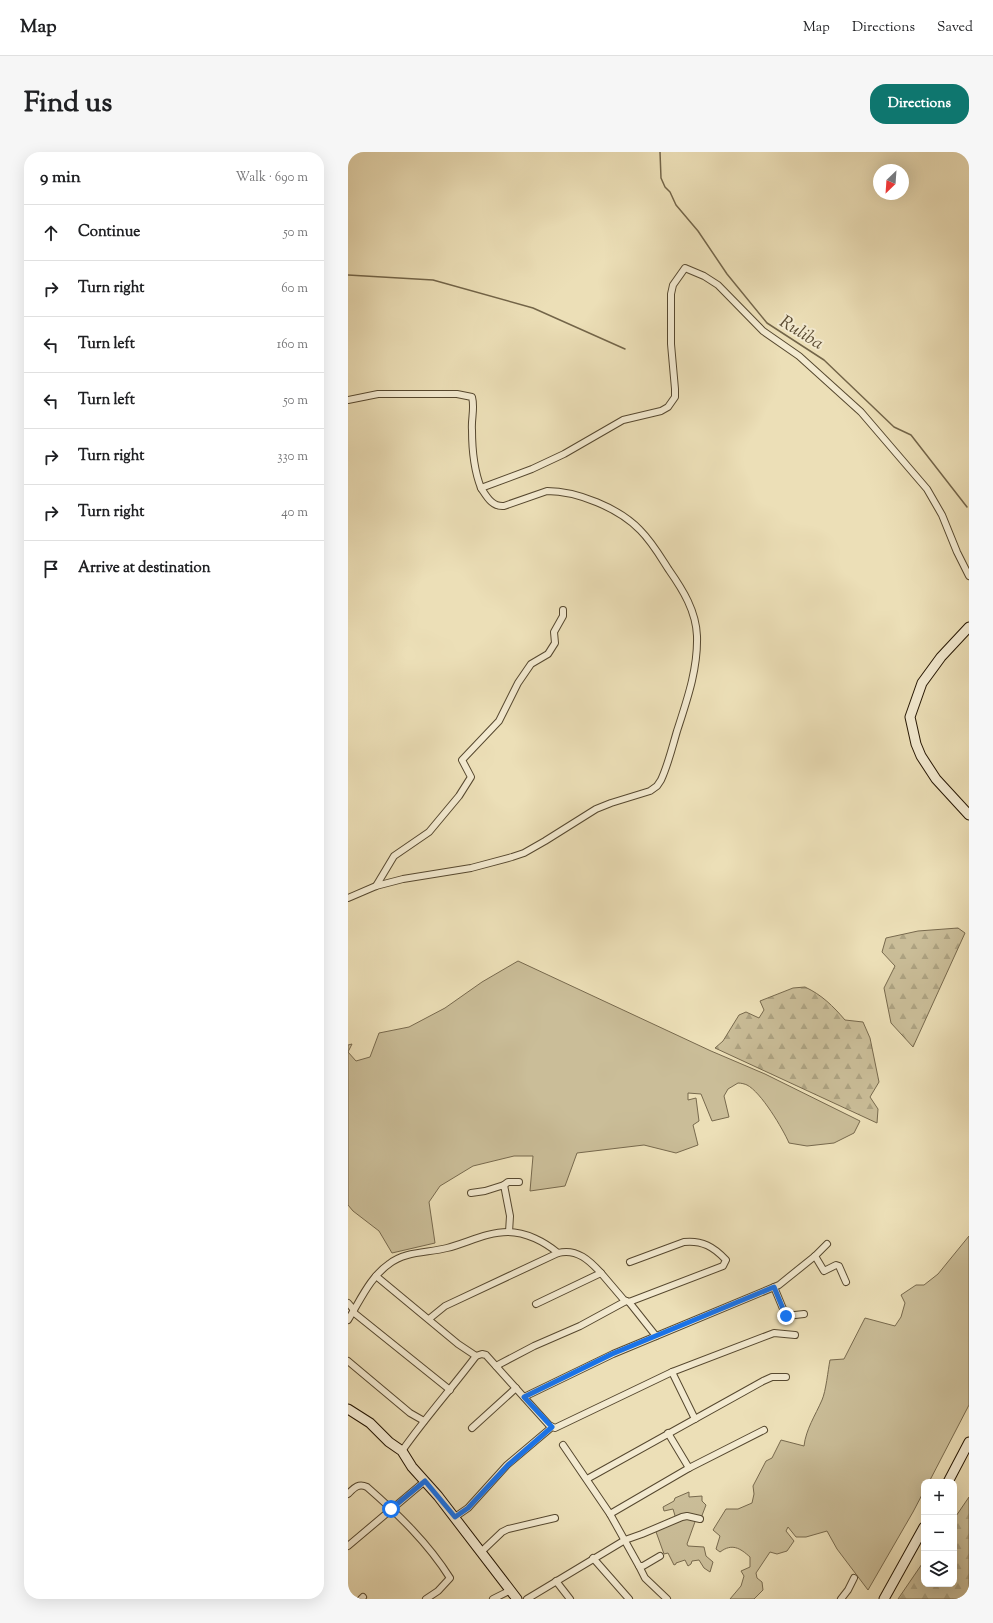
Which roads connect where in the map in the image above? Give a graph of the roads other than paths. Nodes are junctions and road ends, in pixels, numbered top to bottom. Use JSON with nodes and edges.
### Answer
{"nodes":[{"id":1,"x":348,"y":400,"type":"edge"},
{"id":2,"x":481,"y":488,"type":"junction"},
{"id":3,"x":969,"y":576,"type":"edge"},
{"id":4,"x":563,"y":610,"type":"dead end"},
{"id":5,"x":969,"y":626,"type":"edge"},
{"id":6,"x":969,"y":815,"type":"edge"},
{"id":7,"x":376,"y":886,"type":"junction"},
{"id":8,"x":348,"y":898,"type":"edge"},
{"id":9,"x":519,"y":1182,"type":"dead end"},
{"id":10,"x":504,"y":1186,"type":"junction"},
{"id":11,"x":471,"y":1193,"type":"dead end"},
{"id":12,"x":510,"y":1232,"type":"junction"},
{"id":13,"x":827,"y":1244,"type":"dead end"},
{"id":14,"x":558,"y":1253,"type":"junction"},
{"id":15,"x":815,"y":1256,"type":"junction"},
{"id":16,"x":630,"y":1262,"type":"dead end"},
{"id":17,"x":601,"y":1273,"type":"junction"},
{"id":18,"x":376,"y":1276,"type":"junction"},
{"id":19,"x":846,"y":1282,"type":"dead end"},
{"id":20,"x":774,"y":1287,"type":"junction"},
{"id":21,"x":628,"y":1301,"type":"junction"},
{"id":22,"x":348,"y":1303,"type":"edge"},
{"id":23,"x":536,"y":1304,"type":"dead end"},
{"id":24,"x":354,"y":1311,"type":"junction"},
{"id":25,"x":804,"y":1314,"type":"dead end"},
{"id":26,"x":429,"y":1319,"type":"junction"},
{"id":27,"x":348,"y":1320,"type":"edge"},
{"id":28,"x":656,"y":1336,"type":"junction"},
{"id":29,"x":795,"y":1336,"type":"dead end"},
{"id":30,"x":476,"y":1356,"type":"junction"},
{"id":31,"x":348,"y":1361,"type":"edge"},
{"id":32,"x":496,"y":1366,"type":"junction"},
{"id":33,"x":672,"y":1372,"type":"junction"},
{"id":34,"x":786,"y":1377,"type":"dead end"},
{"id":35,"x":516,"y":1388,"type":"junction"},
{"id":36,"x":450,"y":1390,"type":"junction"},
{"id":37,"x":524,"y":1397,"type":"junction"},
{"id":38,"x":348,"y":1409,"type":"edge"},
{"id":39,"x":695,"y":1418,"type":"junction"},
{"id":40,"x":424,"y":1421,"type":"junction"},
{"id":41,"x":552,"y":1427,"type":"junction"},
{"id":42,"x":472,"y":1428,"type":"dead end"},
{"id":43,"x":764,"y":1430,"type":"dead end"},
{"id":44,"x":668,"y":1433,"type":"junction"},
{"id":45,"x":969,"y":1442,"type":"edge"},
{"id":46,"x":563,"y":1445,"type":"dead end"},
{"id":47,"x":402,"y":1451,"type":"junction"},
{"id":48,"x":689,"y":1468,"type":"junction"},
{"id":49,"x":587,"y":1479,"type":"junction"},
{"id":50,"x":950,"y":1479,"type":"edge"},
{"id":51,"x":425,"y":1481,"type":"junction"},
{"id":52,"x":348,"y":1494,"type":"edge"},
{"id":53,"x":391,"y":1509,"type":"junction"},
{"id":54,"x":610,"y":1514,"type":"junction"},
{"id":55,"x":455,"y":1517,"type":"junction"},
{"id":56,"x":556,"y":1518,"type":"dead end"},
{"id":57,"x":700,"y":1519,"type":"dead end"},
{"id":58,"x":921,"y":1531,"type":"edge"},
{"id":59,"x":625,"y":1540,"type":"junction"},
{"id":60,"x":349,"y":1544,"type":"edge"},
{"id":61,"x":481,"y":1552,"type":"junction"},
{"id":62,"x":660,"y":1556,"type":"dead end"},
{"id":63,"x":593,"y":1558,"type":"junction"},
{"id":64,"x":639,"y":1566,"type":"junction"},
{"id":65,"x":854,"y":1578,"type":"dead end"},
{"id":66,"x":556,"y":1581,"type":"junction"},
{"id":67,"x":509,"y":1591,"type":"junction"},
{"id":68,"x":426,"y":1599,"type":"edge"},
{"id":69,"x":493,"y":1599,"type":"edge"},
{"id":70,"x":517,"y":1599,"type":"edge"},
{"id":71,"x":527,"y":1599,"type":"edge"},
{"id":72,"x":570,"y":1599,"type":"edge"},
{"id":73,"x":629,"y":1599,"type":"edge"},
{"id":74,"x":667,"y":1599,"type":"edge"},
{"id":75,"x":841,"y":1599,"type":"edge"},
{"id":76,"x":884,"y":1599,"type":"edge"}],
"edges":[{"from":1,"to":2,"type":"street"},
{"from":2,"to":3,"type":"street"},
{"from":2,"to":7,"type":"street"},
{"from":4,"to":7,"type":"street"},
{"from":5,"to":6,"type":"main road"},
{"from":7,"to":8,"type":"street"},
{"from":9,"to":10,"type":"street"},
{"from":10,"to":11,"type":"street"},
{"from":10,"to":12,"type":"street"},
{"from":12,"to":14,"type":"street"},
{"from":12,"to":18,"type":"street"},
{"from":13,"to":15,"type":"street"},
{"from":14,"to":17,"type":"street"},
{"from":14,"to":26,"type":"street"},
{"from":15,"to":19,"type":"street"},
{"from":15,"to":20,"type":"street"},
{"from":16,"to":21,"type":"street"},
{"from":17,"to":21,"type":"street"},
{"from":17,"to":23,"type":"street"},
{"from":18,"to":24,"type":"street"},
{"from":18,"to":26,"type":"street"},
{"from":20,"to":25,"type":"street"},
{"from":20,"to":28,"type":"street"},
{"from":21,"to":28,"type":"street"},
{"from":21,"to":32,"type":"street"},
{"from":22,"to":24,"type":"street"},
{"from":24,"to":27,"type":"street"},
{"from":24,"to":36,"type":"street"},
{"from":26,"to":30,"type":"street"},
{"from":28,"to":37,"type":"street"},
{"from":29,"to":33,"type":"street"},
{"from":30,"to":32,"type":"street"},
{"from":30,"to":36,"type":"street"},
{"from":31,"to":40,"type":"street"},
{"from":32,"to":35,"type":"street"},
{"from":33,"to":39,"type":"street"},
{"from":33,"to":41,"type":"street"},
{"from":34,"to":39,"type":"street"},
{"from":35,"to":37,"type":"street"},
{"from":35,"to":42,"type":"street"},
{"from":36,"to":40,"type":"street"},
{"from":37,"to":41,"type":"street"},
{"from":38,"to":47,"type":"main road"},
{"from":39,"to":44,"type":"street"},
{"from":40,"to":47,"type":"street"},
{"from":41,"to":55,"type":"street"},
{"from":43,"to":48,"type":"street"},
{"from":44,"to":48,"type":"street"},
{"from":44,"to":49,"type":"street"},
{"from":45,"to":50,"type":"main road"},
{"from":46,"to":49,"type":"street"},
{"from":47,"to":51,"type":"main road"},
{"from":48,"to":54,"type":"street"},
{"from":49,"to":54,"type":"street"},
{"from":51,"to":53,"type":"street"},
{"from":51,"to":55,"type":"main road"},
{"from":52,"to":53,"type":"street"},
{"from":53,"to":60,"type":"street"},
{"from":53,"to":68,"type":"street"},
{"from":54,"to":59,"type":"street"},
{"from":55,"to":61,"type":"main road"},
{"from":56,"to":61,"type":"street"},
{"from":57,"to":59,"type":"street"},
{"from":58,"to":76,"type":"main road"},
{"from":59,"to":63,"type":"street"},
{"from":59,"to":64,"type":"street"},
{"from":61,"to":67,"type":"main road"},
{"from":62,"to":64,"type":"street"},
{"from":63,"to":66,"type":"street"},
{"from":63,"to":73,"type":"street"},
{"from":64,"to":74,"type":"street"},
{"from":65,"to":75,"type":"street"},
{"from":66,"to":71,"type":"street"},
{"from":66,"to":72,"type":"street"},
{"from":67,"to":69,"type":"street"},
{"from":67,"to":70,"type":"main road"}]}
